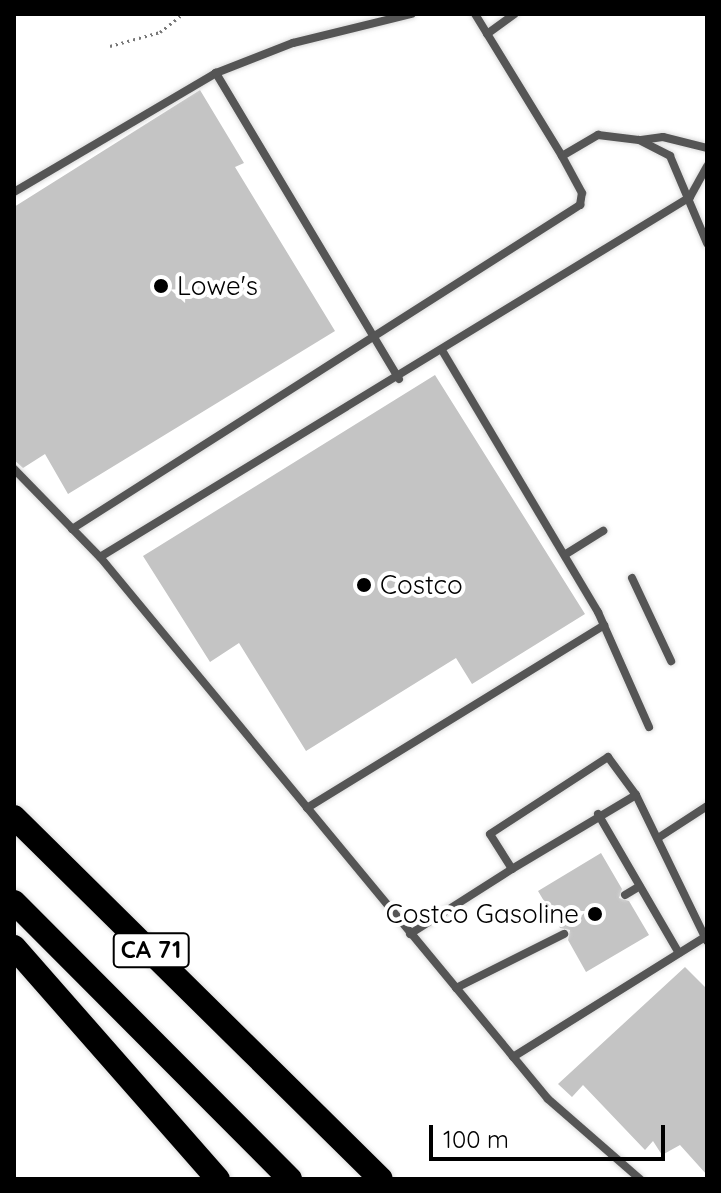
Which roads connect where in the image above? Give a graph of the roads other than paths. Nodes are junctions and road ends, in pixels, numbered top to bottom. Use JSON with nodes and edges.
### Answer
{"nodes":[{"id":1,"x":411,"y":14,"type":"edge"},
{"id":2,"x":475,"y":14,"type":"edge"},
{"id":3,"x":515,"y":14,"type":"edge"},
{"id":4,"x":487,"y":34,"type":"junction"},
{"id":5,"x":216,"y":73,"type":"junction"},
{"id":6,"x":639,"y":140,"type":"junction"},
{"id":7,"x":707,"y":148,"type":"edge"},
{"id":8,"x":562,"y":156,"type":"junction"},
{"id":9,"x":707,"y":166,"type":"edge"},
{"id":10,"x":14,"y":192,"type":"edge"},
{"id":11,"x":690,"y":197,"type":"junction"},
{"id":12,"x":707,"y":243,"type":"edge"},
{"id":13,"x":373,"y":335,"type":"junction"},
{"id":14,"x":443,"y":352,"type":"junction"},
{"id":15,"x":399,"y":379,"type":"junction"},
{"id":16,"x":14,"y":469,"type":"edge"},
{"id":17,"x":72,"y":529,"type":"junction"},
{"id":18,"x":603,"y":531,"type":"dead end"},
{"id":19,"x":566,"y":554,"type":"junction"},
{"id":20,"x":100,"y":557,"type":"junction"},
{"id":21,"x":632,"y":578,"type":"dead end"},
{"id":22,"x":604,"y":625,"type":"junction"},
{"id":23,"x":671,"y":661,"type":"dead end"},
{"id":24,"x":649,"y":727,"type":"dead end"},
{"id":25,"x":636,"y":795,"type":"junction"},
{"id":26,"x":707,"y":806,"type":"edge"},
{"id":27,"x":307,"y":808,"type":"junction"},
{"id":28,"x":598,"y":814,"type":"junction"},
{"id":29,"x":14,"y":817,"type":"edge"},
{"id":30,"x":658,"y":838,"type":"junction"},
{"id":31,"x":512,"y":869,"type":"junction"},
{"id":32,"x":640,"y":886,"type":"junction"},
{"id":33,"x":625,"y":895,"type":"dead end"},
{"id":34,"x":14,"y":902,"type":"edge"},
{"id":35,"x":410,"y":934,"type":"junction"},
{"id":36,"x":564,"y":934,"type":"dead end"},
{"id":37,"x":706,"y":939,"type":"edge"},
{"id":38,"x":14,"y":947,"type":"edge"},
{"id":39,"x":679,"y":953,"type":"junction"},
{"id":40,"x":456,"y":988,"type":"junction"},
{"id":41,"x":513,"y":1057,"type":"junction"},
{"id":42,"x":288,"y":1084,"type":"junction"},
{"id":43,"x":254,"y":1144,"type":"junction"},
{"id":44,"x":218,"y":1179,"type":"edge"},
{"id":45,"x":283,"y":1179,"type":"edge"},
{"id":46,"x":290,"y":1179,"type":"edge"},
{"id":47,"x":381,"y":1179,"type":"edge"},
{"id":48,"x":402,"y":1179,"type":"edge"},
{"id":49,"x":640,"y":1179,"type":"edge"}],
"edges":[{"from":1,"to":5,"type":"lane"},
{"from":2,"to":4,"type":"lane"},
{"from":3,"to":4,"type":"lane"},
{"from":4,"to":8,"type":"lane"},
{"from":5,"to":10,"type":"lane"},
{"from":5,"to":13,"type":"lane"},
{"from":6,"to":7,"type":"lane"},
{"from":6,"to":8,"type":"lane"},
{"from":6,"to":11,"type":"lane"},
{"from":8,"to":13,"type":"lane"},
{"from":9,"to":11,"type":"lane"},
{"from":11,"to":12,"type":"lane"},
{"from":11,"to":14,"type":"lane"},
{"from":13,"to":15,"type":"lane"},
{"from":13,"to":17,"type":"lane"},
{"from":14,"to":15,"type":"lane"},
{"from":14,"to":19,"type":"lane"},
{"from":15,"to":20,"type":"lane"},
{"from":16,"to":17,"type":"lane"},
{"from":17,"to":20,"type":"lane"},
{"from":18,"to":19,"type":"lane"},
{"from":19,"to":22,"type":"lane"},
{"from":20,"to":27,"type":"lane"},
{"from":21,"to":23,"type":"lane"},
{"from":22,"to":24,"type":"lane"},
{"from":22,"to":27,"type":"lane"},
{"from":25,"to":28,"type":"lane"},
{"from":25,"to":30,"type":"lane"},
{"from":25,"to":31,"type":"lane"},
{"from":26,"to":30,"type":"lane"},
{"from":27,"to":35,"type":"lane"},
{"from":28,"to":31,"type":"lane"},
{"from":28,"to":32,"type":"lane"},
{"from":29,"to":42,"type":"highway","number":"CA 71"},
{"from":30,"to":37,"type":"lane"},
{"from":31,"to":35,"type":"lane"},
{"from":32,"to":33,"type":"lane"},
{"from":32,"to":39,"type":"lane"},
{"from":34,"to":43,"type":"highway","number":"CA 71"},
{"from":35,"to":40,"type":"lane"},
{"from":36,"to":40,"type":"lane"},
{"from":37,"to":39,"type":"lane"},
{"from":38,"to":44,"type":"highway"},
{"from":39,"to":41,"type":"lane"},
{"from":40,"to":41,"type":"lane"},
{"from":41,"to":49,"type":"lane"},
{"from":42,"to":47,"type":"highway","number":"CA 71"},
{"from":42,"to":48,"type":"highway"},
{"from":43,"to":45,"type":"highway"},
{"from":43,"to":46,"type":"highway","number":"CA 71"}]}
